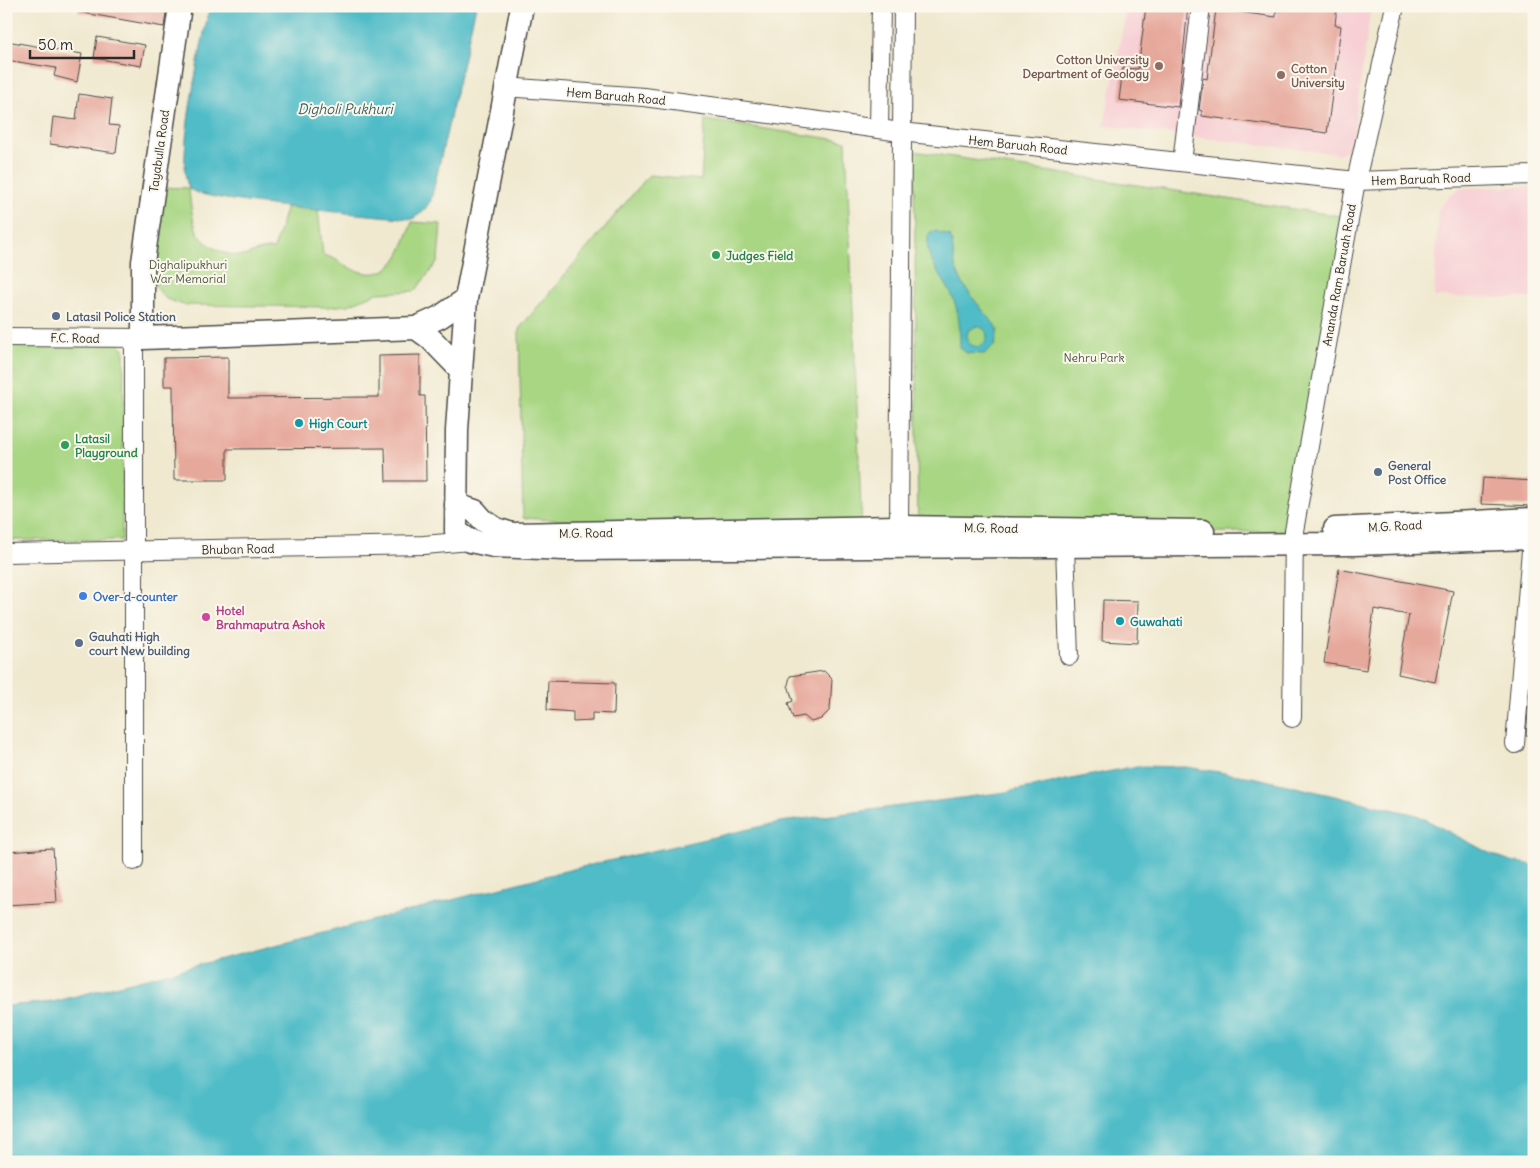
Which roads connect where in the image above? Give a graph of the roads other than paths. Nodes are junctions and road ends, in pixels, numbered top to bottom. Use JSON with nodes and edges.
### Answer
{"nodes":[{"id":1,"x":180,"y":6,"type":"edge"},
{"id":2,"x":522,"y":6,"type":"edge"},
{"id":3,"x":881,"y":6,"type":"edge"},
{"id":4,"x":903,"y":6,"type":"edge"},
{"id":5,"x":1201,"y":6,"type":"edge"},
{"id":6,"x":1395,"y":6,"type":"edge"},
{"id":7,"x":504,"y":87,"type":"junction"},
{"id":8,"x":879,"y":129,"type":"junction"},
{"id":9,"x":901,"y":132,"type":"junction"},
{"id":10,"x":1182,"y":162,"type":"junction"},
{"id":11,"x":1534,"y":175,"type":"edge"},
{"id":12,"x":1356,"y":181,"type":"junction"},
{"id":13,"x":466,"y":298,"type":"junction"},
{"id":14,"x":416,"y":328,"type":"junction"},
{"id":15,"x":6,"y":337,"type":"edge"},
{"id":16,"x":139,"y":338,"type":"junction"},
{"id":17,"x":460,"y":369,"type":"junction"},
{"id":18,"x":456,"y":505,"type":"junction"},
{"id":19,"x":899,"y":527,"type":"junction"},
{"id":20,"x":496,"y":529,"type":"junction"},
{"id":21,"x":1533,"y":531,"type":"edge"},
{"id":22,"x":1294,"y":538,"type":"junction"},
{"id":23,"x":470,"y":541,"type":"junction"},
{"id":24,"x":1066,"y":547,"type":"junction"},
{"id":25,"x":136,"y":551,"type":"junction"},
{"id":26,"x":6,"y":552,"type":"edge"},
{"id":27,"x":1069,"y":656,"type":"dead end"},
{"id":28,"x":1292,"y":718,"type":"dead end"},
{"id":29,"x":1515,"y":744,"type":"dead end"},
{"id":30,"x":134,"y":861,"type":"dead end"}],
"edges":[{"from":1,"to":16,"type":"main road","name":"Tayabulla Road"},
{"from":2,"to":7,"type":"main road"},
{"from":3,"to":8,"type":"street"},
{"from":4,"to":9,"type":"street"},
{"from":5,"to":10,"type":"street"},
{"from":6,"to":12,"type":"street","name":"Ananda Ram Baruah Road"},
{"from":7,"to":8,"type":"street","name":"Hem Baruah Road"},
{"from":7,"to":13,"type":"main road"},
{"from":8,"to":9,"type":"street","name":"Hem Baruah Road"},
{"from":9,"to":10,"type":"street","name":"Hem Baruah Road"},
{"from":9,"to":19,"type":"street"},
{"from":10,"to":12,"type":"street","name":"Hem Baruah Road"},
{"from":11,"to":12,"type":"street","name":"Hem Baruah Road"},
{"from":12,"to":22,"type":"street","name":"Ananda Ram Baruah Road"},
{"from":13,"to":14,"type":"main road"},
{"from":13,"to":17,"type":"main road"},
{"from":14,"to":16,"type":"main road"},
{"from":14,"to":17,"type":"main road"},
{"from":15,"to":16,"type":"street","name":"F.C. Road"},
{"from":16,"to":25,"type":"street"},
{"from":17,"to":18,"type":"main road"},
{"from":18,"to":20,"type":"main road","name":"M.G. Road"},
{"from":18,"to":23,"type":"main road"},
{"from":19,"to":20,"type":"main road","name":"M.G. Road"},
{"from":19,"to":22,"type":"main road","name":"M.G. Road"},
{"from":20,"to":23,"type":"street","name":"Bhuban Road"},
{"from":21,"to":22,"type":"main road","name":"M.G. Road"},
{"from":21,"to":29,"type":"street"},
{"from":22,"to":24,"type":"main road"},
{"from":22,"to":28,"type":"street","name":"Ananda Ram Baruah Road"},
{"from":23,"to":24,"type":"main road"},
{"from":23,"to":25,"type":"street","name":"Bhuban Road"},
{"from":24,"to":27,"type":"street"},
{"from":25,"to":26,"type":"street","name":"Bhuban Road"},
{"from":25,"to":30,"type":"street"}]}
